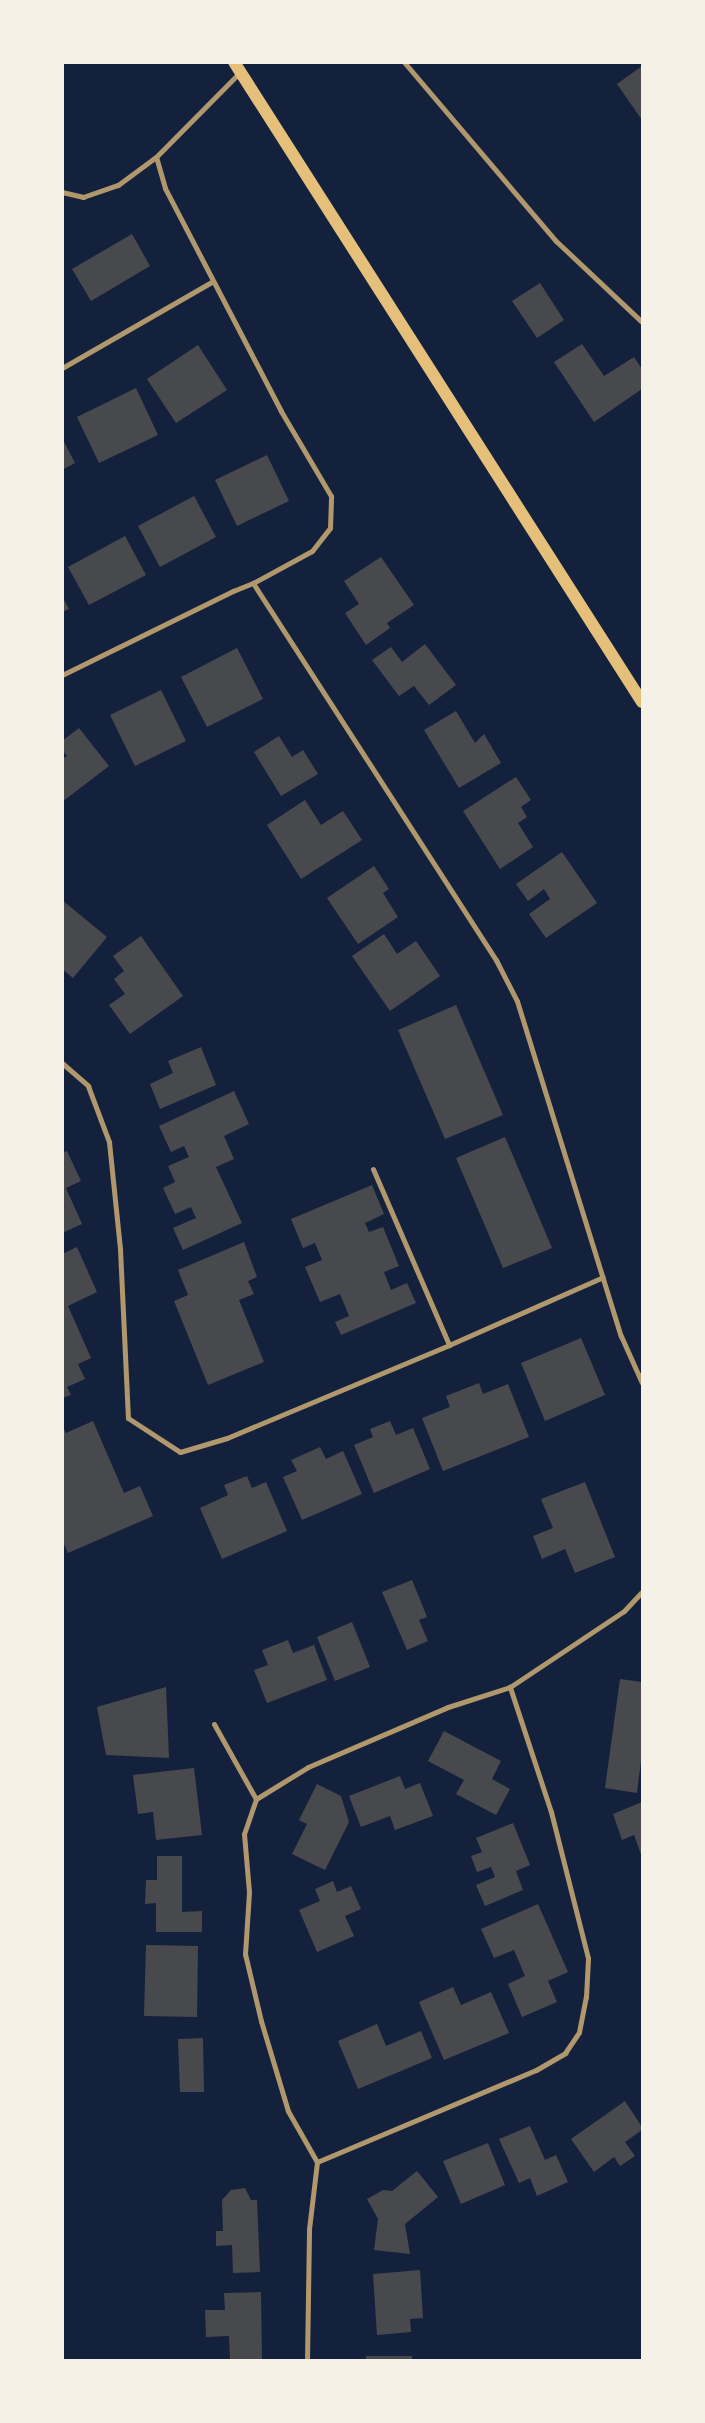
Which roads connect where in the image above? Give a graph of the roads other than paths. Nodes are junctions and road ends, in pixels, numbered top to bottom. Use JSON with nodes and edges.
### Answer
{"nodes":[{"id":1,"x":404,"y":62,"type":"edge"},
{"id":2,"x":237,"y":67,"type":"edge"},
{"id":3,"x":156,"y":157,"type":"junction"},
{"id":4,"x":62,"y":192,"type":"edge"},
{"id":5,"x":213,"y":281,"type":"junction"},
{"id":6,"x":642,"y":322,"type":"edge"},
{"id":7,"x":62,"y":368,"type":"edge"},
{"id":8,"x":253,"y":584,"type":"junction"},
{"id":9,"x":62,"y":675,"type":"edge"},
{"id":10,"x":642,"y":702,"type":"edge"},
{"id":11,"x":62,"y":1063,"type":"edge"},
{"id":12,"x":374,"y":1169,"type":"dead end"},
{"id":13,"x":603,"y":1277,"type":"junction"},
{"id":14,"x":449,"y":1345,"type":"junction"},
{"id":15,"x":642,"y":1383,"type":"edge"},
{"id":16,"x":642,"y":1592,"type":"edge"},
{"id":17,"x":510,"y":1687,"type":"junction"},
{"id":18,"x":214,"y":1724,"type":"dead end"},
{"id":19,"x":256,"y":1799,"type":"junction"},
{"id":20,"x":317,"y":2162,"type":"junction"},
{"id":21,"x":307,"y":2360,"type":"edge"}],
"edges":[{"from":1,"to":6,"type":"street"},
{"from":2,"to":3,"type":"street"},
{"from":2,"to":10,"type":"main road"},
{"from":3,"to":4,"type":"street"},
{"from":3,"to":5,"type":"street"},
{"from":5,"to":7,"type":"street"},
{"from":5,"to":8,"type":"street"},
{"from":8,"to":9,"type":"street"},
{"from":8,"to":13,"type":"street"},
{"from":11,"to":14,"type":"street"},
{"from":12,"to":14,"type":"street"},
{"from":13,"to":14,"type":"street"},
{"from":13,"to":15,"type":"street"},
{"from":16,"to":17,"type":"street"},
{"from":17,"to":19,"type":"street"},
{"from":17,"to":20,"type":"street"},
{"from":18,"to":19,"type":"street"},
{"from":19,"to":20,"type":"street"},
{"from":20,"to":21,"type":"street"}]}
